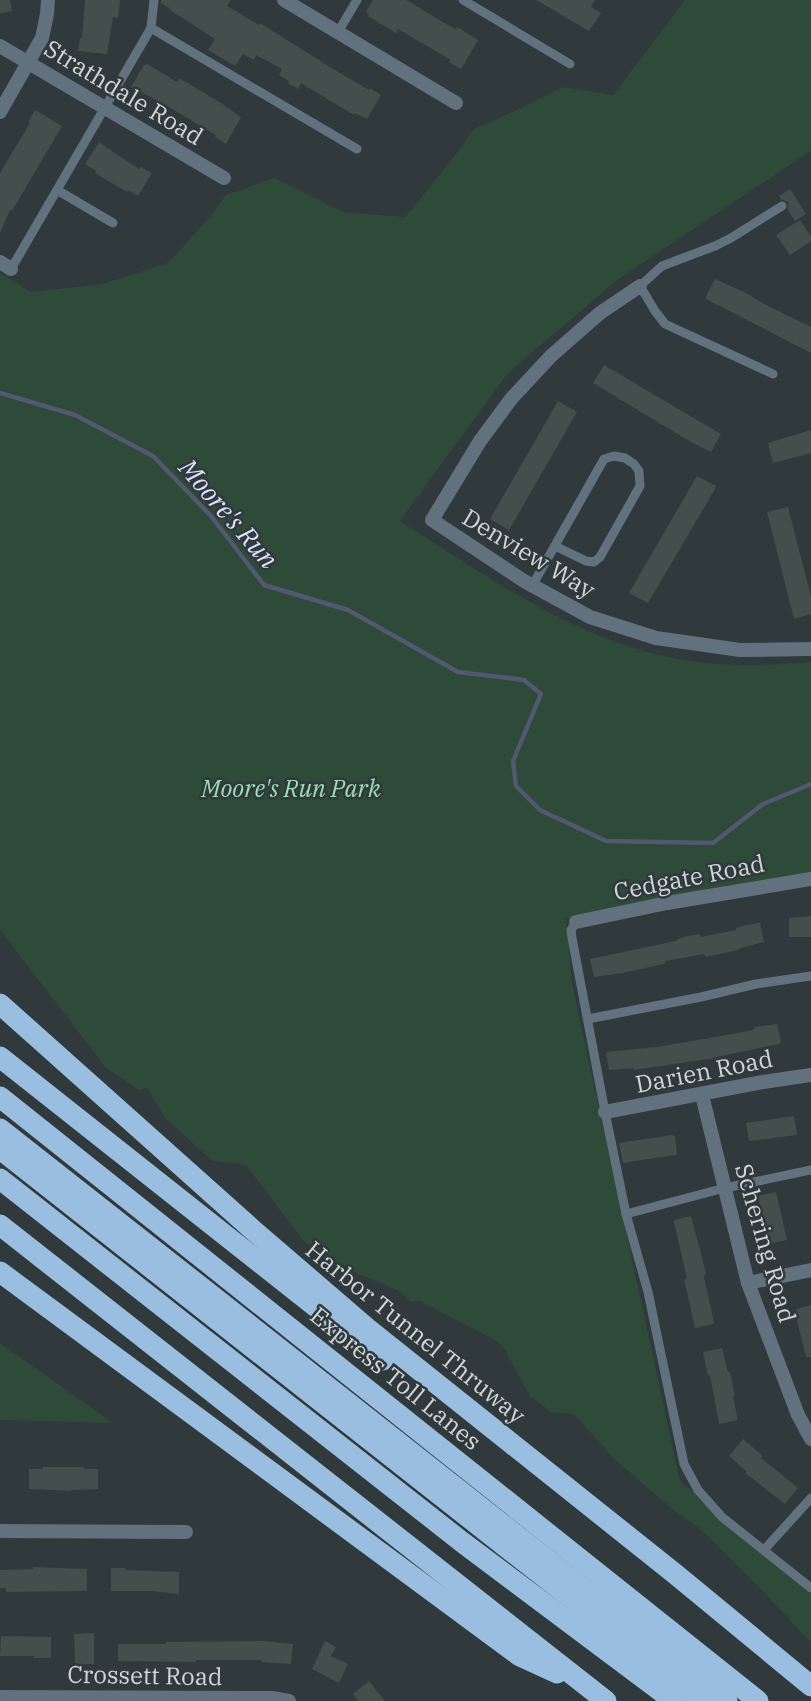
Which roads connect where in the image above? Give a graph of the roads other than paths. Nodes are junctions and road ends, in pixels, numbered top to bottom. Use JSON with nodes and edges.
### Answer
{"nodes":[{"id":1,"x":48,"y":0,"type":"edge"},
{"id":2,"x":154,"y":0,"type":"edge"},
{"id":3,"x":284,"y":0,"type":"edge"},
{"id":4,"x":357,"y":0,"type":"edge"},
{"id":5,"x":463,"y":0,"type":"edge"},
{"id":6,"x":151,"y":28,"type":"junction"},
{"id":7,"x":338,"y":32,"type":"junction"},
{"id":8,"x":0,"y":46,"type":"edge"},
{"id":9,"x":29,"y":62,"type":"junction"},
{"id":10,"x":570,"y":64,"type":"dead end"},
{"id":11,"x":456,"y":103,"type":"dead end"},
{"id":12,"x":105,"y":107,"type":"junction"},
{"id":13,"x":0,"y":111,"type":"edge"},
{"id":14,"x":357,"y":149,"type":"dead end"},
{"id":15,"x":224,"y":178,"type":"dead end"},
{"id":16,"x":57,"y":190,"type":"junction"},
{"id":17,"x":782,"y":206,"type":"dead end"},
{"id":18,"x":113,"y":223,"type":"dead end"},
{"id":19,"x":6,"y":266,"type":"edge"},
{"id":20,"x":640,"y":286,"type":"junction"},
{"id":21,"x":773,"y":374,"type":"dead end"},
{"id":22,"x":555,"y":546,"type":"junction"},
{"id":23,"x":533,"y":586,"type":"junction"},
{"id":24,"x":811,"y":649,"type":"edge"},
{"id":25,"x":811,"y":879,"type":"edge"},
{"id":26,"x":576,"y":922,"type":"joint"},
{"id":27,"x":811,"y":976,"type":"edge"},
{"id":28,"x":0,"y":1004,"type":"edge"},
{"id":29,"x":588,"y":1019,"type":"junction"},
{"id":30,"x":0,"y":1057,"type":"edge"},
{"id":31,"x":811,"y":1075,"type":"edge"},
{"id":32,"x":702,"y":1095,"type":"junction"},
{"id":33,"x":0,"y":1097,"type":"edge"},
{"id":34,"x":604,"y":1112,"type":"junction"},
{"id":35,"x":0,"y":1129,"type":"edge"},
{"id":36,"x":0,"y":1149,"type":"edge"},
{"id":37,"x":811,"y":1170,"type":"edge"},
{"id":38,"x":0,"y":1179,"type":"edge"},
{"id":39,"x":725,"y":1188,"type":"junction"},
{"id":40,"x":626,"y":1213,"type":"junction"},
{"id":41,"x":0,"y":1225,"type":"edge"},
{"id":42,"x":811,"y":1270,"type":"edge"},
{"id":43,"x":0,"y":1272,"type":"edge"},
{"id":44,"x":748,"y":1283,"type":"junction"},
{"id":45,"x":811,"y":1439,"type":"edge"},
{"id":46,"x":811,"y":1498,"type":"edge"},
{"id":47,"x":0,"y":1531,"type":"edge"},
{"id":48,"x":186,"y":1532,"type":"dead end"},
{"id":49,"x":764,"y":1550,"type":"junction"},
{"id":50,"x":811,"y":1588,"type":"edge"},
{"id":51,"x":811,"y":1686,"type":"edge"},
{"id":52,"x":599,"y":1695,"type":"edge"},
{"id":53,"x":0,"y":1697,"type":"edge"},
{"id":54,"x":289,"y":1701,"type":"edge"},
{"id":55,"x":674,"y":1701,"type":"edge"},
{"id":56,"x":702,"y":1701,"type":"edge"},
{"id":57,"x":727,"y":1701,"type":"edge"},
{"id":58,"x":758,"y":1701,"type":"edge"},
{"id":59,"x":808,"y":1701,"type":"edge"}],
"edges":[{"from":1,"to":9,"type":"street"},
{"from":2,"to":6,"type":"lane"},
{"from":3,"to":7,"type":"street"},
{"from":4,"to":7,"type":"lane"},
{"from":5,"to":10,"type":"lane"},
{"from":6,"to":12,"type":"lane"},
{"from":6,"to":14,"type":"lane"},
{"from":7,"to":11,"type":"street"},
{"from":8,"to":9,"type":"street","name":"Strathdale Road"},
{"from":9,"to":12,"type":"street","name":"Strathdale Road"},
{"from":9,"to":13,"type":"street"},
{"from":12,"to":15,"type":"street","name":"Strathdale Road"},
{"from":12,"to":16,"type":"lane"},
{"from":16,"to":18,"type":"lane"},
{"from":16,"to":19,"type":"lane"},
{"from":17,"to":20,"type":"lane"},
{"from":20,"to":21,"type":"lane"},
{"from":20,"to":23,"type":"street","name":"Denview Way"},
{"from":22,"to":22,"type":"lane"},
{"from":22,"to":23,"type":"lane"},
{"from":23,"to":24,"type":"street","name":"Denview Way"},
{"from":25,"to":26,"type":"street","name":"Cedgate Road"},
{"from":26,"to":29,"type":"lane"},
{"from":27,"to":29,"type":"lane"},
{"from":28,"to":51,"type":"highway","name":"Harbor Tunnel Thruway"},
{"from":29,"to":34,"type":"lane"},
{"from":30,"to":59,"type":"highway"},
{"from":31,"to":32,"type":"street","name":"Darien Road"},
{"from":32,"to":34,"type":"street","name":"Darien Road"},
{"from":32,"to":39,"type":"street","name":"Schering Road"},
{"from":33,"to":58,"type":"highway","name":"Express Toll Lanes"},
{"from":34,"to":40,"type":"lane"},
{"from":35,"to":57,"type":"highway","name":"Express Toll Lanes"},
{"from":36,"to":56,"type":"highway"},
{"from":37,"to":39,"type":"lane"},
{"from":38,"to":55,"type":"highway"},
{"from":39,"to":40,"type":"lane"},
{"from":39,"to":44,"type":"street","name":"Schering Road"},
{"from":40,"to":49,"type":"lane"},
{"from":41,"to":52,"type":"highway"},
{"from":42,"to":44,"type":"street"},
{"from":43,"to":52,"type":"highway"},
{"from":44,"to":45,"type":"street","name":"Schering Road"},
{"from":46,"to":49,"type":"lane"},
{"from":47,"to":48,"type":"street"},
{"from":49,"to":50,"type":"lane"},
{"from":53,"to":54,"type":"street","name":"Crossett Road"}]}
